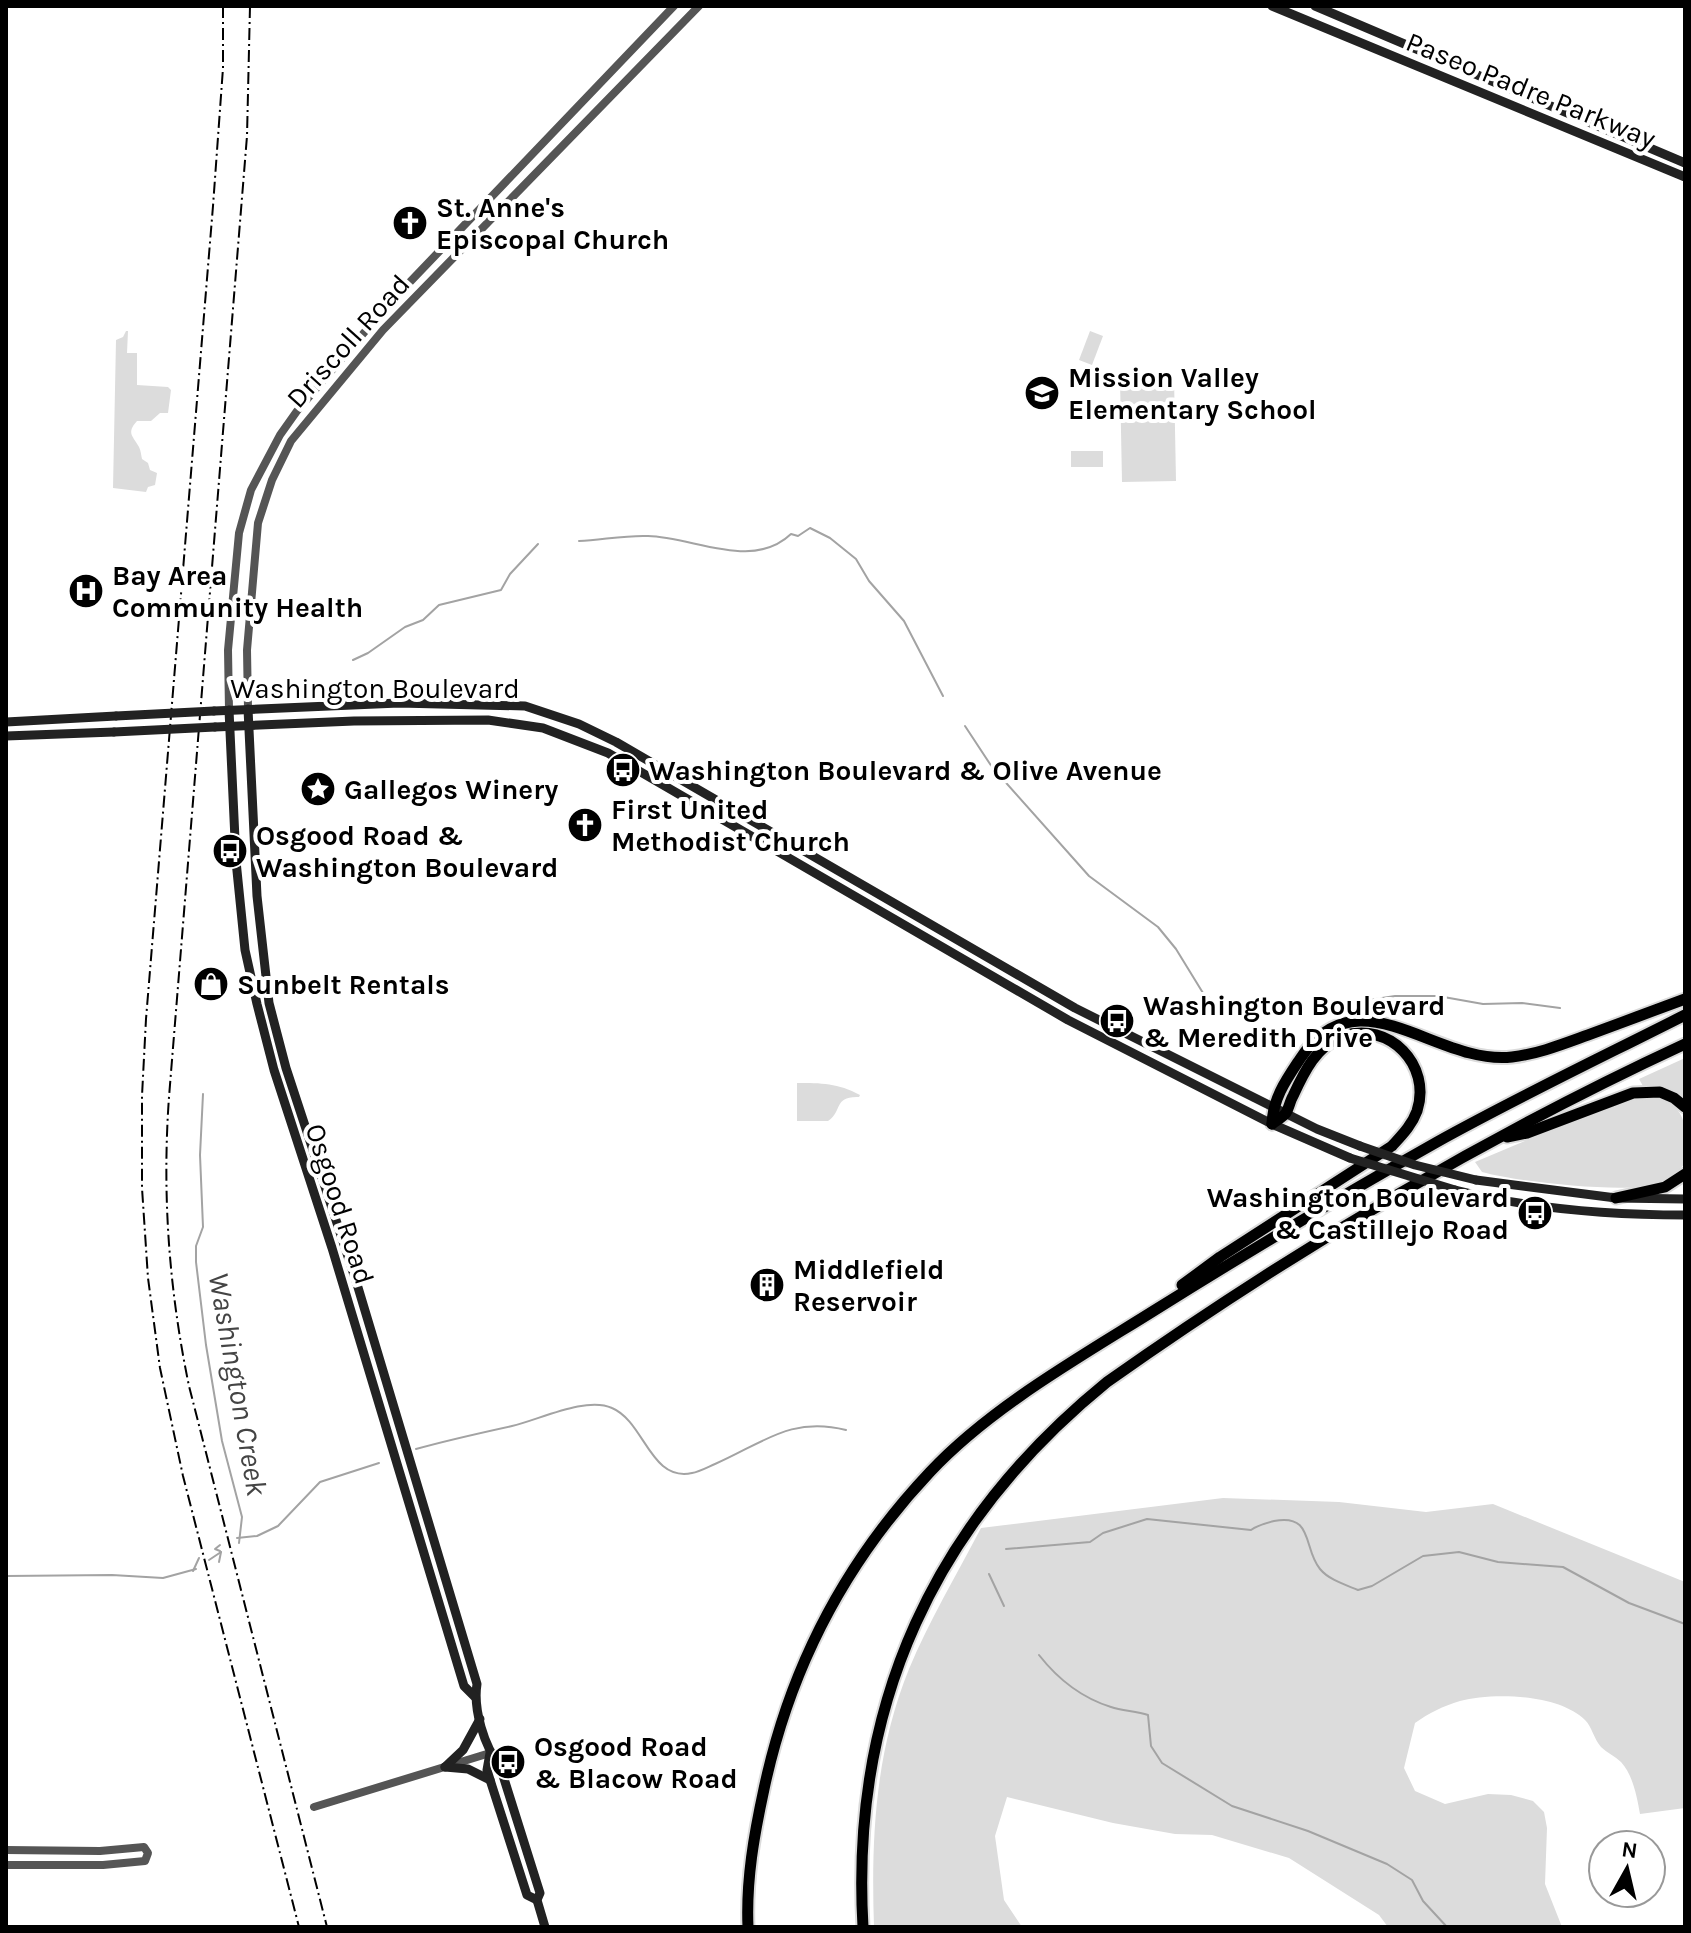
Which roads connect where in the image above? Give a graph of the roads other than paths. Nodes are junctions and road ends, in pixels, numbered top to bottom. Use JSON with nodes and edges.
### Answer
{"nodes":[{"id":1,"x":674,"y":6,"type":"edge"},
{"id":2,"x":699,"y":6,"type":"edge"},
{"id":3,"x":1272,"y":6,"type":"edge"},
{"id":4,"x":1315,"y":6,"type":"edge"},
{"id":5,"x":1685,"y":163,"type":"edge"},
{"id":6,"x":1685,"y":177,"type":"edge"},
{"id":7,"x":248,"y":709,"type":"junction"},
{"id":8,"x":229,"y":710,"type":"junction"},
{"id":9,"x":6,"y":722,"type":"edge"},
{"id":10,"x":230,"y":726,"type":"junction"},
{"id":11,"x":249,"y":726,"type":"junction"},
{"id":12,"x":6,"y":736,"type":"edge"},
{"id":13,"x":1685,"y":999,"type":"edge"},
{"id":14,"x":1685,"y":1015,"type":"edge"},
{"id":15,"x":1685,"y":1044,"type":"edge"},
{"id":16,"x":1273,"y":1107,"type":"junction"},
{"id":17,"x":1685,"y":1107,"type":"edge"},
{"id":18,"x":1286,"y":1114,"type":"junction"},
{"id":19,"x":1272,"y":1124,"type":"junction"},
{"id":20,"x":1490,"y":1141,"type":"junction"},
{"id":21,"x":1685,"y":1174,"type":"edge"},
{"id":22,"x":1616,"y":1198,"type":"junction"},
{"id":23,"x":1685,"y":1199,"type":"edge"},
{"id":24,"x":1685,"y":1215,"type":"edge"},
{"id":25,"x":1120,"y":1332,"type":"junction"},
{"id":26,"x":376,"y":1394,"type":"junction"},
{"id":27,"x":389,"y":1394,"type":"junction"},
{"id":28,"x":407,"y":1451,"type":"junction"},
{"id":29,"x":395,"y":1455,"type":"junction"},
{"id":30,"x":430,"y":1569,"type":"junction"},
{"id":31,"x":454,"y":1604,"type":"junction"},
{"id":32,"x":475,"y":1697,"type":"junction"},
{"id":33,"x":481,"y":1718,"type":"junction"},
{"id":34,"x":490,"y":1753,"type":"junction"},
{"id":35,"x":445,"y":1767,"type":"junction"},
{"id":36,"x":490,"y":1780,"type":"junction"},
{"id":37,"x":314,"y":1807,"type":"dead end"},
{"id":38,"x":6,"y":1850,"type":"edge"},
{"id":39,"x":6,"y":1865,"type":"edge"},
{"id":40,"x":537,"y":1900,"type":"junction"},
{"id":41,"x":545,"y":1927,"type":"edge"},
{"id":42,"x":748,"y":1927,"type":"edge"},
{"id":43,"x":863,"y":1927,"type":"edge"}],
"edges":[{"from":1,"to":8,"type":"street","name":"Driscoll Road"},
{"from":2,"to":7,"type":"street","name":"Driscoll Road"},
{"from":3,"to":6,"type":"main road","name":"Paseo Padre Parkway"},
{"from":4,"to":5,"type":"main road","name":"Paseo Padre Parkway"},
{"from":7,"to":8,"type":"main road","name":"Washington Boulevard"},
{"from":7,"to":11,"type":"main road","name":"Osgood Road"},
{"from":7,"to":16,"type":"main road","name":"Washington Boulevard"},
{"from":8,"to":9,"type":"main road","name":"Washington Boulevard","bridge":true},
{"from":8,"to":10,"type":"main road","name":"Osgood Road"},
{"from":10,"to":11,"type":"main road","name":"Washington Boulevard"},
{"from":10,"to":12,"type":"main road","name":"Washington Boulevard","bridge":true},
{"from":10,"to":26,"type":"main road","name":"Osgood Road"},
{"from":11,"to":19,"type":"main road","name":"Washington Boulevard"},
{"from":11,"to":27,"type":"main road","name":"Osgood Road"},
{"from":13,"to":16,"type":"highway"},
{"from":14,"to":25,"type":"highway"},
{"from":15,"to":20,"type":"highway"},
{"from":16,"to":18,"type":"main road","name":"Washington Boulevard"},
{"from":16,"to":19,"type":"highway"},
{"from":17,"to":20,"type":"highway"},
{"from":18,"to":19,"type":"highway"},
{"from":18,"to":22,"type":"main road","name":"Washington Boulevard","bridge":true},
{"from":18,"to":25,"type":"highway"},
{"from":19,"to":24,"type":"main road","name":"Washington Boulevard","bridge":true},
{"from":20,"to":43,"type":"highway"},
{"from":21,"to":22,"type":"highway"},
{"from":22,"to":23,"type":"main road","name":"Washington Boulevard"},
{"from":25,"to":42,"type":"highway"},
{"from":26,"to":27,"type":"main road"},
{"from":26,"to":29,"type":"main road","name":"Osgood Road"},
{"from":27,"to":28,"type":"main road","name":"Osgood Road"},
{"from":28,"to":29,"type":"main road"},
{"from":28,"to":31,"type":"main road","name":"Osgood Road"},
{"from":29,"to":30,"type":"main road","name":"Osgood Road"},
{"from":30,"to":31,"type":"main road"},
{"from":30,"to":32,"type":"main road","name":"Osgood Road"},
{"from":31,"to":32,"type":"main road","name":"Osgood Road"},
{"from":32,"to":33,"type":"main road","name":"Osgood Road"},
{"from":33,"to":34,"type":"main road","name":"Osgood Road"},
{"from":33,"to":35,"type":"main road"},
{"from":34,"to":35,"type":"street"},
{"from":34,"to":36,"type":"main road","name":"Osgood Road"},
{"from":34,"to":40,"type":"main road","name":"Osgood Road"},
{"from":35,"to":36,"type":"main road"},
{"from":35,"to":37,"type":"street"},
{"from":36,"to":40,"type":"main road","name":"Osgood Road"},
{"from":38,"to":39,"type":"street"},
{"from":40,"to":41,"type":"main road","name":"Osgood Road"}]}
